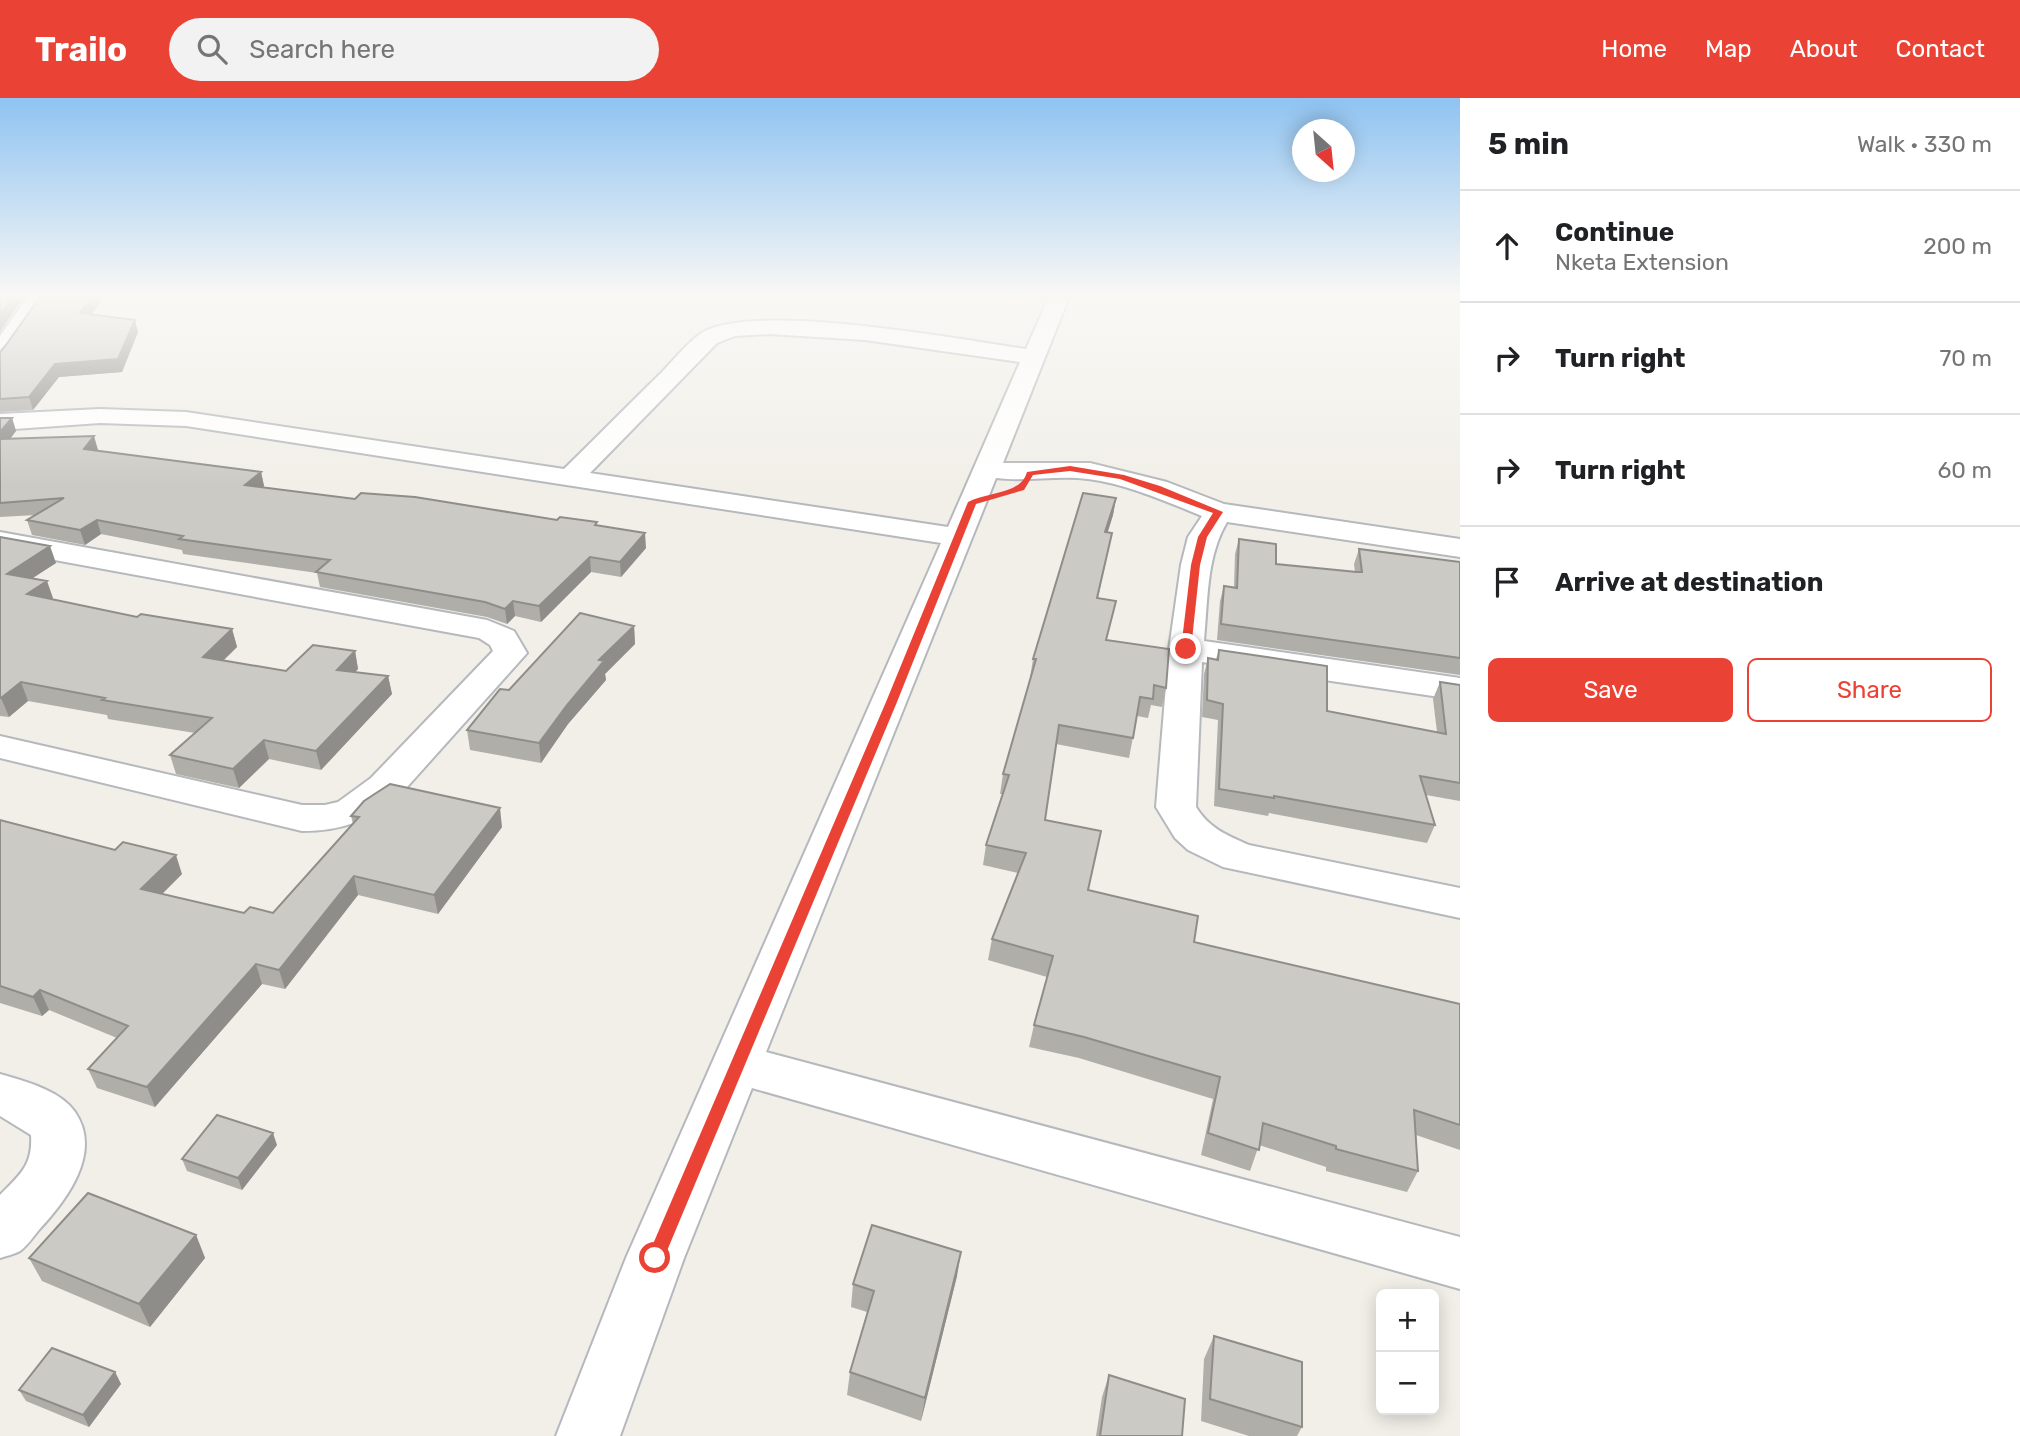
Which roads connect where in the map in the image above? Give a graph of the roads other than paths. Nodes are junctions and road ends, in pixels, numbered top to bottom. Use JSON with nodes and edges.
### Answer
{"nodes":[{"id":1,"x":688,"y":359,"type":"edge"},
{"id":2,"x":1033,"y":359,"type":"edge"},
{"id":3,"x":0,"y":422,"type":"edge"},
{"id":4,"x":570,"y":478,"type":"junction"},
{"id":5,"x":972,"y":503,"type":"junction"},
{"id":6,"x":1218,"y":512,"type":"junction"},
{"id":7,"x":0,"y":541,"type":"edge"},
{"id":8,"x":1460,"y":548,"type":"edge"},
{"id":9,"x":1186,"y":649,"type":"junction"},
{"id":10,"x":1460,"y":689,"type":"edge"},
{"id":11,"x":0,"y":747,"type":"edge"},
{"id":12,"x":1460,"y":902,"type":"edge"},
{"id":13,"x":737,"y":1064,"type":"junction"},
{"id":14,"x":0,"y":1094,"type":"edge"},
{"id":15,"x":0,"y":1233,"type":"edge"},
{"id":16,"x":1460,"y":1263,"type":"edge"},
{"id":17,"x":588,"y":1436,"type":"edge"}],
"edges":[{"from":1,"to":4,"type":"street"},
{"from":2,"to":5,"type":"street"},
{"from":3,"to":4,"type":"street"},
{"from":4,"to":5,"type":"street"},
{"from":5,"to":6,"type":"street"},
{"from":5,"to":13,"type":"street"},
{"from":6,"to":8,"type":"street"},
{"from":6,"to":9,"type":"street"},
{"from":7,"to":11,"type":"street"},
{"from":9,"to":10,"type":"street"},
{"from":9,"to":12,"type":"street"},
{"from":13,"to":16,"type":"street"},
{"from":13,"to":17,"type":"street"},
{"from":14,"to":15,"type":"street"}]}
